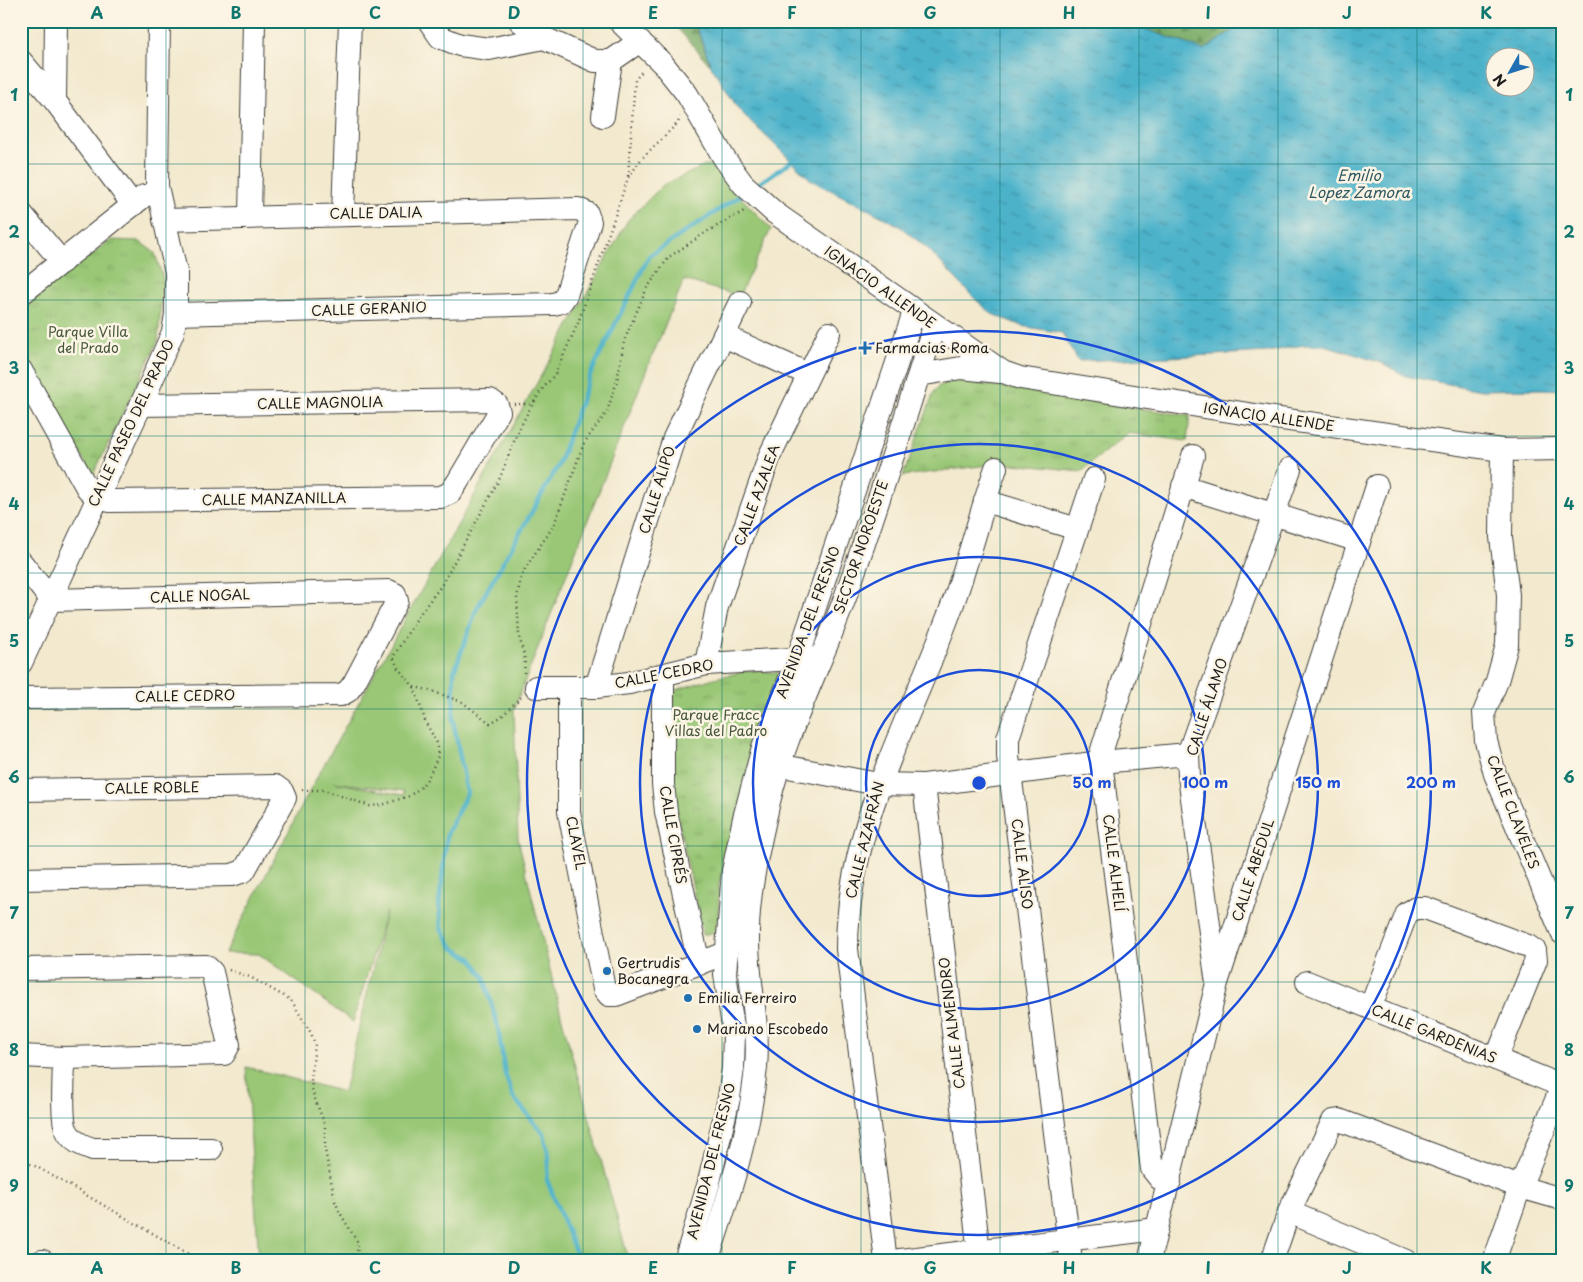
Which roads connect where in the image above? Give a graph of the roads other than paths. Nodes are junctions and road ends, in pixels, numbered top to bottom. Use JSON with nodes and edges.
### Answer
{"nodes":[{"id":1,"x":56,"y":21,"type":"edge"},
{"id":2,"x":159,"y":21,"type":"edge"},
{"id":3,"x":254,"y":21,"type":"edge"},
{"id":4,"x":350,"y":21,"type":"edge"},
{"id":5,"x":429,"y":21,"type":"edge"},
{"id":6,"x":520,"y":21,"type":"edge"},
{"id":7,"x":619,"y":21,"type":"edge"},
{"id":8,"x":544,"y":38,"type":"junction"},
{"id":9,"x":648,"y":48,"type":"junction"},
{"id":10,"x":21,"y":61,"type":"edge"},
{"id":11,"x":611,"y":61,"type":"junction"},
{"id":12,"x":55,"y":101,"type":"junction"},
{"id":13,"x":603,"y":116,"type":"dead end"},
{"id":14,"x":157,"y":186,"type":"junction"},
{"id":15,"x":133,"y":205,"type":"junction"},
{"id":16,"x":21,"y":214,"type":"edge"},
{"id":17,"x":342,"y":214,"type":"junction"},
{"id":18,"x":250,"y":216,"type":"junction"},
{"id":19,"x":164,"y":220,"type":"junction"},
{"id":20,"x":62,"y":262,"type":"junction"},
{"id":21,"x":21,"y":294,"type":"edge"},
{"id":22,"x":561,"y":302,"type":"joint"},
{"id":23,"x":740,"y":302,"type":"dead end"},
{"id":24,"x":914,"y":312,"type":"junction"},
{"id":25,"x":176,"y":314,"type":"junction"},
{"id":26,"x":934,"y":326,"type":"junction"},
{"id":27,"x":829,"y":333,"type":"dead end"},
{"id":28,"x":724,"y":336,"type":"junction"},
{"id":29,"x":21,"y":370,"type":"edge"},
{"id":30,"x":1003,"y":372,"type":"junction"},
{"id":31,"x":808,"y":374,"type":"junction"},
{"id":32,"x":919,"y":374,"type":"junction"},
{"id":33,"x":141,"y":405,"type":"junction"},
{"id":34,"x":1562,"y":449,"type":"edge"},
{"id":35,"x":1502,"y":450,"type":"junction"},
{"id":36,"x":1193,"y":456,"type":"dead end"},
{"id":37,"x":996,"y":468,"type":"dead end"},
{"id":38,"x":1290,"y":469,"type":"dead end"},
{"id":39,"x":1094,"y":478,"type":"dead end"},
{"id":40,"x":1183,"y":486,"type":"junction"},
{"id":41,"x":1377,"y":486,"type":"dead end"},
{"id":42,"x":450,"y":492,"type":"joint"},
{"id":43,"x":97,"y":498,"type":"junction"},
{"id":44,"x":984,"y":501,"type":"junction"},
{"id":45,"x":1275,"y":514,"type":"junction"},
{"id":46,"x":1077,"y":529,"type":"junction"},
{"id":47,"x":1358,"y":541,"type":"junction"},
{"id":48,"x":21,"y":562,"type":"edge"},
{"id":49,"x":51,"y":600,"type":"junction"},
{"id":50,"x":798,"y":658,"type":"junction"},
{"id":51,"x":822,"y":658,"type":"junction"},
{"id":52,"x":21,"y":663,"type":"edge"},
{"id":53,"x":706,"y":664,"type":"junction"},
{"id":54,"x":663,"y":675,"type":"junction"},
{"id":55,"x":536,"y":687,"type":"road end"},
{"id":56,"x":596,"y":687,"type":"junction"},
{"id":57,"x":569,"y":688,"type":"junction"},
{"id":58,"x":348,"y":691,"type":"joint"},
{"id":59,"x":21,"y":698,"type":"edge"},
{"id":60,"x":1188,"y":754,"type":"junction"},
{"id":61,"x":1101,"y":762,"type":"junction"},
{"id":62,"x":769,"y":764,"type":"junction"},
{"id":63,"x":1010,"y":774,"type":"junction"},
{"id":64,"x":878,"y":784,"type":"junction"},
{"id":65,"x":924,"y":785,"type":"junction"},
{"id":66,"x":21,"y":790,"type":"edge"},
{"id":67,"x":21,"y":879,"type":"edge"},
{"id":68,"x":1562,"y":934,"type":"edge"},
{"id":69,"x":1562,"y":942,"type":"edge"},
{"id":70,"x":1535,"y":951,"type":"junction"},
{"id":71,"x":726,"y":953,"type":"junction"},
{"id":72,"x":699,"y":964,"type":"junction"},
{"id":73,"x":21,"y":969,"type":"edge"},
{"id":74,"x":1306,"y":982,"type":"dead end"},
{"id":75,"x":1217,"y":983,"type":"junction"},
{"id":76,"x":1370,"y":1008,"type":"junction"},
{"id":77,"x":21,"y":1056,"type":"edge"},
{"id":78,"x":64,"y":1058,"type":"junction"},
{"id":79,"x":1496,"y":1059,"type":"junction"},
{"id":80,"x":1562,"y":1086,"type":"edge"},
{"id":81,"x":211,"y":1149,"type":"dead end"},
{"id":82,"x":1170,"y":1181,"type":"junction"},
{"id":83,"x":1520,"y":1187,"type":"junction"},
{"id":84,"x":1562,"y":1200,"type":"edge"},
{"id":85,"x":1289,"y":1212,"type":"junction"},
{"id":86,"x":1157,"y":1229,"type":"junction"},
{"id":87,"x":1068,"y":1238,"type":"junction"},
{"id":88,"x":980,"y":1255,"type":"edge"},
{"id":89,"x":686,"y":1261,"type":"edge"},
{"id":90,"x":707,"y":1261,"type":"edge"},
{"id":91,"x":886,"y":1261,"type":"edge"},
{"id":92,"x":892,"y":1261,"type":"edge"},
{"id":93,"x":1071,"y":1261,"type":"edge"},
{"id":94,"x":1149,"y":1261,"type":"edge"},
{"id":95,"x":1272,"y":1261,"type":"edge"},
{"id":96,"x":1406,"y":1261,"type":"edge"},
{"id":97,"x":1494,"y":1261,"type":"edge"}],
"edges":[{"from":1,"to":12,"type":"street"},
{"from":2,"to":14,"type":"street","name":"CALLE PASEO DEL PRADO"},
{"from":3,"to":18,"type":"street"},
{"from":4,"to":17,"type":"street"},
{"from":5,"to":8,"type":"street"},
{"from":6,"to":8,"type":"street"},
{"from":7,"to":9,"type":"street","name":"IGNACIO ALLENDE"},
{"from":8,"to":11,"type":"street"},
{"from":9,"to":11,"type":"street"},
{"from":9,"to":24,"type":"street","name":"IGNACIO ALLENDE"},
{"from":10,"to":12,"type":"street"},
{"from":11,"to":13,"type":"street"},
{"from":12,"to":15,"type":"street"},
{"from":14,"to":15,"type":"street"},
{"from":14,"to":19,"type":"street","name":"CALLE PASEO DEL PRADO"},
{"from":15,"to":20,"type":"street"},
{"from":16,"to":20,"type":"street"},
{"from":17,"to":18,"type":"street","name":"CALLE DALIA"},
{"from":17,"to":22,"type":"street","name":"CALLE DALIA"},
{"from":18,"to":19,"type":"street","name":"CALLE DALIA"},
{"from":19,"to":25,"type":"street","name":"CALLE PASEO DEL PRADO"},
{"from":20,"to":21,"type":"street"},
{"from":22,"to":25,"type":"street","name":"CALLE GERANIO"},
{"from":23,"to":28,"type":"street","name":"CALLE ALIPO"},
{"from":24,"to":26,"type":"street","name":"IGNACIO ALLENDE"},
{"from":24,"to":50,"type":"street","name":"AVENIDA DEL FRESNO"},
{"from":25,"to":33,"type":"street","name":"CALLE PASEO DEL PRADO"},
{"from":26,"to":30,"type":"street","name":"IGNACIO ALLENDE"},
{"from":26,"to":32,"type":"street","name":"SECTOR NOROESTE"},
{"from":27,"to":31,"type":"street","name":"CALLE AZALEA"},
{"from":28,"to":31,"type":"street"},
{"from":28,"to":56,"type":"street","name":"CALLE ALIPO"},
{"from":29,"to":43,"type":"street"},
{"from":30,"to":32,"type":"street"},
{"from":30,"to":35,"type":"street","name":"IGNACIO ALLENDE"},
{"from":31,"to":53,"type":"street","name":"CALLE AZALEA"},
{"from":32,"to":51,"type":"street","name":"SECTOR NOROESTE"},
{"from":33,"to":42,"type":"street","name":"CALLE MAGNOLIA"},
{"from":33,"to":43,"type":"street","name":"CALLE PASEO DEL PRADO"},
{"from":34,"to":35,"type":"street","name":"IGNACIO ALLENDE"},
{"from":35,"to":68,"type":"street","name":"CALLE CLAVELES"},
{"from":36,"to":40,"type":"street","name":"CALLE ALHELÍ"},
{"from":37,"to":44,"type":"street","name":"CALLE AZAFRÁN"},
{"from":38,"to":45,"type":"street","name":"CALLE ÁLAMO"},
{"from":39,"to":46,"type":"street","name":"CALLE ALISO"},
{"from":40,"to":45,"type":"street"},
{"from":40,"to":61,"type":"street","name":"CALLE ALHELÍ"},
{"from":41,"to":47,"type":"street","name":"CALLE ABEDUL"},
{"from":42,"to":43,"type":"street","name":"CALLE MANZANILLA"},
{"from":43,"to":49,"type":"street","name":"CALLE PASEO DEL PRADO"},
{"from":44,"to":46,"type":"street"},
{"from":44,"to":64,"type":"street","name":"CALLE AZAFRÁN"},
{"from":45,"to":47,"type":"street"},
{"from":45,"to":60,"type":"street","name":"CALLE ÁLAMO"},
{"from":46,"to":63,"type":"street","name":"CALLE ALISO"},
{"from":47,"to":75,"type":"street","name":"CALLE ABEDUL"},
{"from":48,"to":49,"type":"street"},
{"from":49,"to":52,"type":"street","name":"CALLE PASEO DEL PRADO"},
{"from":49,"to":58,"type":"street","name":"CALLE NOGAL"},
{"from":50,"to":51,"type":"street","name":"CALLE CEDRO"},
{"from":50,"to":53,"type":"street","name":"CALLE CEDRO"},
{"from":50,"to":62,"type":"street","name":"AVENIDA DEL FRESNO"},
{"from":51,"to":62,"type":"street","name":"SECTOR NOROESTE"},
{"from":53,"to":54,"type":"street","name":"CALLE CEDRO"},
{"from":54,"to":56,"type":"street","name":"CALLE CEDRO"},
{"from":54,"to":72,"type":"street","name":"CALLE CIPRÉS"},
{"from":55,"to":57,"type":"street","name":"CALLE CEDRO"},
{"from":56,"to":57,"type":"street","name":"CALLE CEDRO"},
{"from":57,"to":72,"type":"street","name":"CLAVEL"},
{"from":58,"to":59,"type":"street","name":"CALLE CEDRO"},
{"from":60,"to":61,"type":"street"},
{"from":60,"to":75,"type":"street","name":"CALLE ÁLAMO"},
{"from":61,"to":63,"type":"street"},
{"from":61,"to":82,"type":"street","name":"CALLE ALHELÍ"},
{"from":62,"to":64,"type":"street"},
{"from":62,"to":71,"type":"street","name":"AVENIDA DEL FRESNO"},
{"from":62,"to":90,"type":"street","name":"AVENIDA DEL FRESNO"},
{"from":63,"to":65,"type":"street"},
{"from":63,"to":87,"type":"street","name":"CALLE ALISO"},
{"from":64,"to":65,"type":"street"},
{"from":64,"to":91,"type":"street","name":"CALLE AZAFRÁN"},
{"from":65,"to":88,"type":"street","name":"CALLE ALMENDRO"},
{"from":66,"to":67,"type":"street","name":"CALLE ROBLE"},
{"from":69,"to":70,"type":"street"},
{"from":70,"to":76,"type":"street"},
{"from":70,"to":79,"type":"street"},
{"from":71,"to":72,"type":"street"},
{"from":71,"to":89,"type":"street","name":"AVENIDA DEL FRESNO"},
{"from":73,"to":78,"type":"street"},
{"from":74,"to":76,"type":"street","name":"CALLE GARDENIAS"},
{"from":75,"to":82,"type":"street","name":"CALLE ABEDUL"},
{"from":76,"to":79,"type":"street","name":"CALLE GARDENIAS"},
{"from":77,"to":78,"type":"street"},
{"from":78,"to":81,"type":"street"},
{"from":79,"to":80,"type":"street","name":"CALLE GARDENIAS"},
{"from":80,"to":83,"type":"street"},
{"from":82,"to":86,"type":"street","name":"CALLE ABEDUL"},
{"from":83,"to":84,"type":"street"},
{"from":83,"to":85,"type":"street"},
{"from":83,"to":97,"type":"street"},
{"from":85,"to":95,"type":"street"},
{"from":85,"to":96,"type":"street"},
{"from":86,"to":87,"type":"street"},
{"from":86,"to":94,"type":"street","name":"CALLE ABEDUL"},
{"from":87,"to":88,"type":"street"},
{"from":87,"to":93,"type":"street","name":"CALLE ALISO"},
{"from":88,"to":92,"type":"street"}]}
